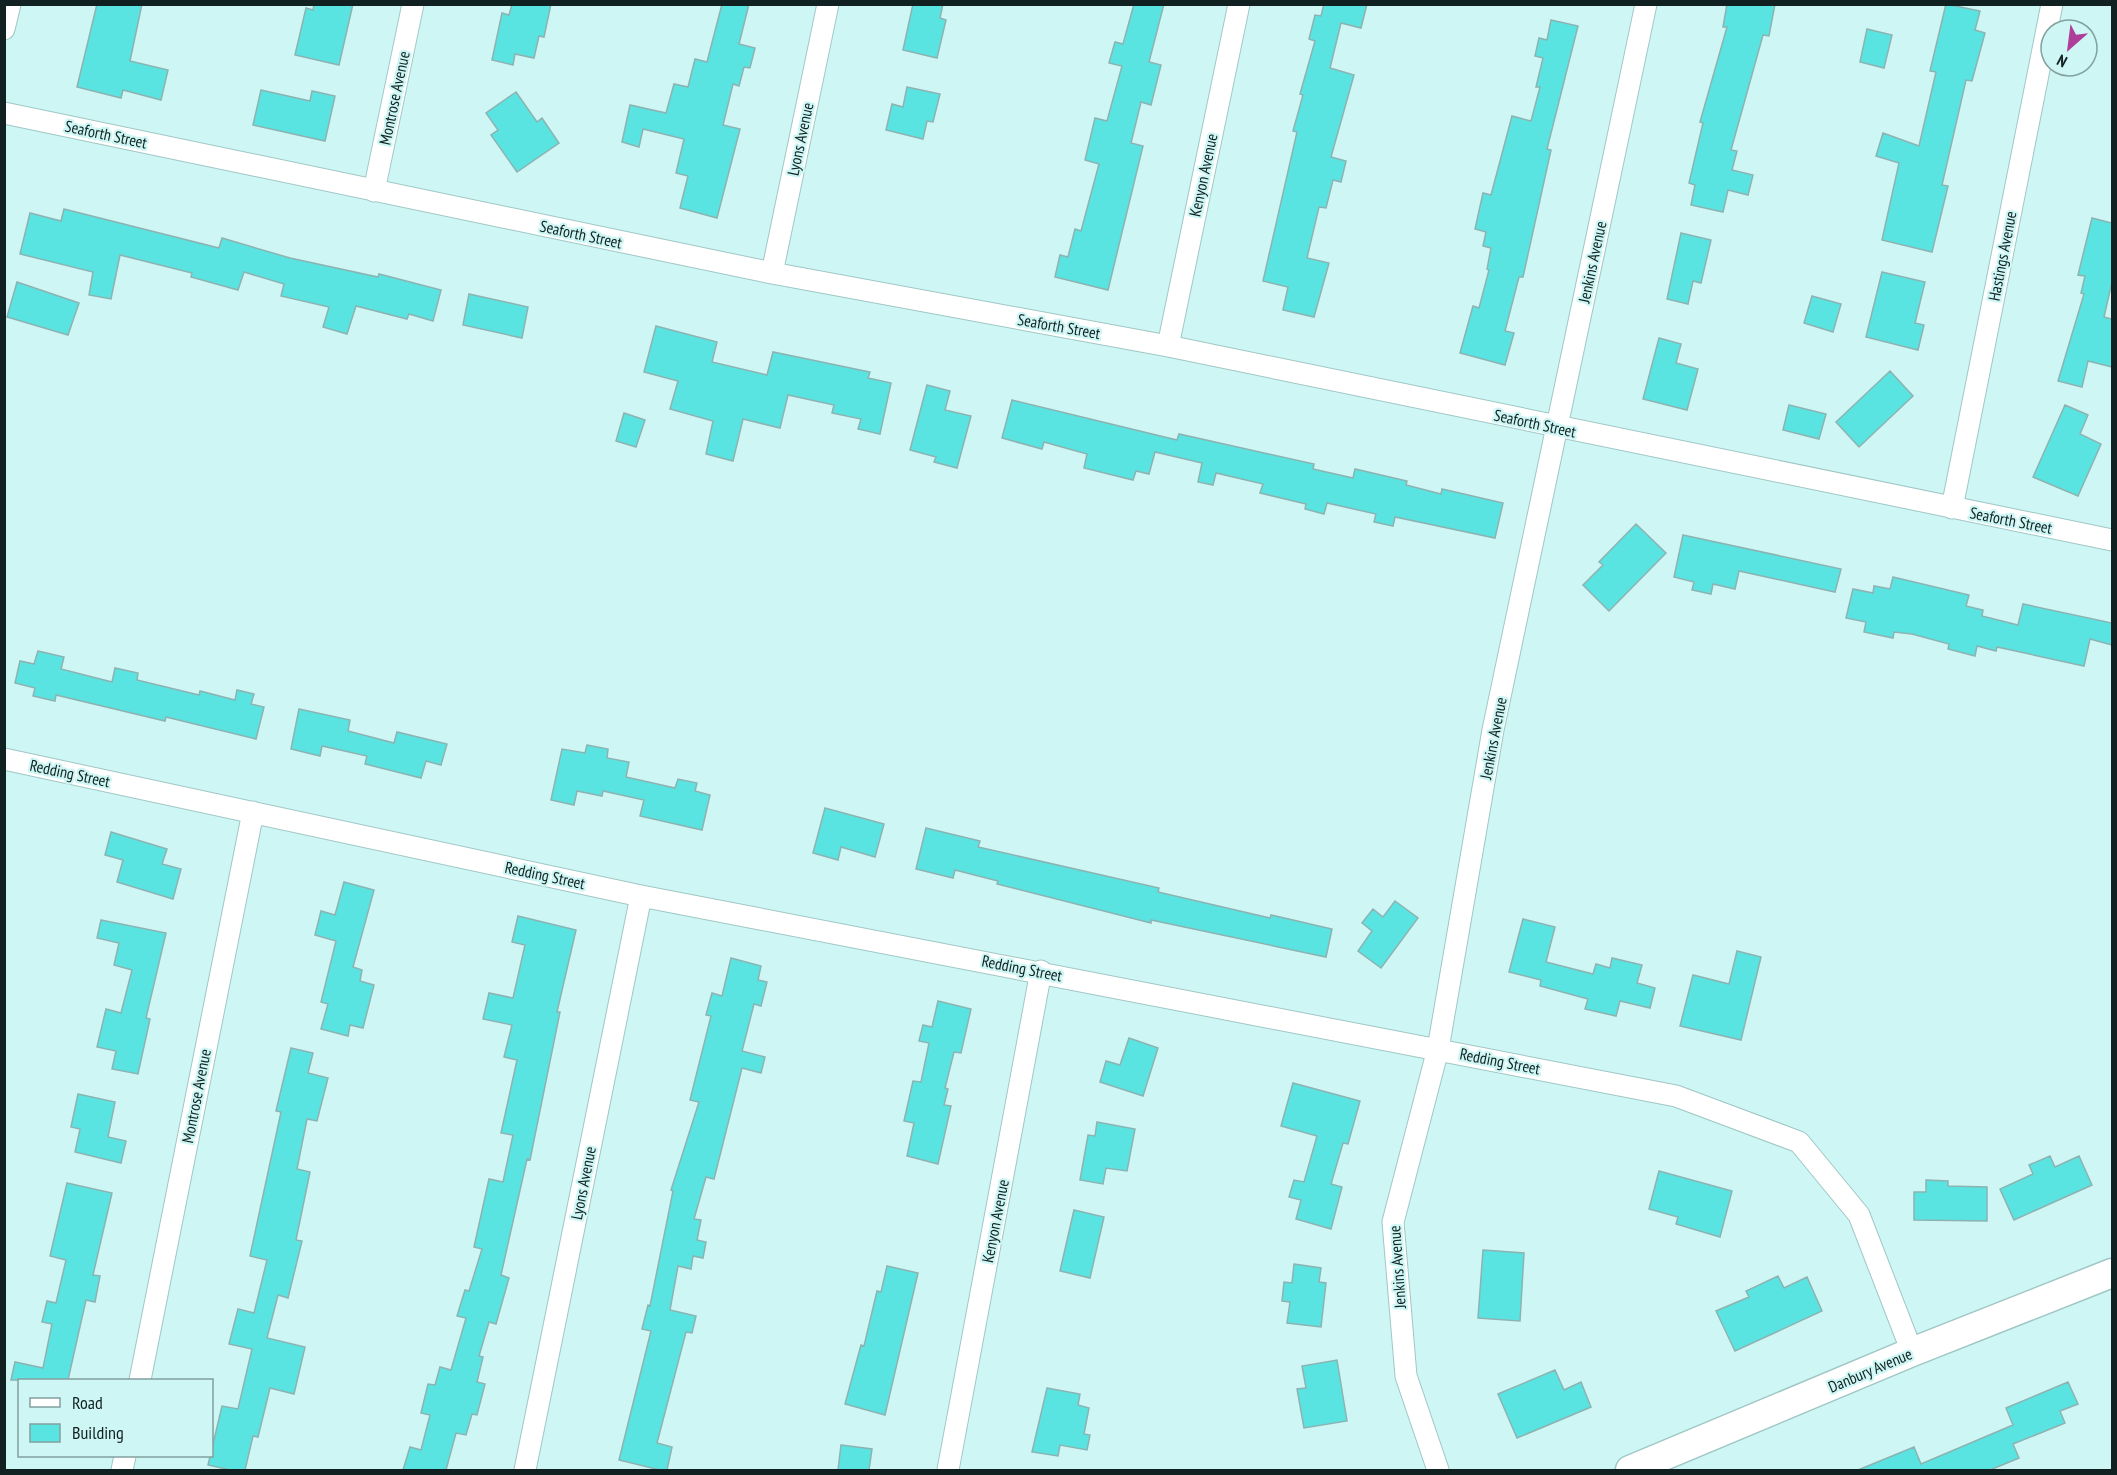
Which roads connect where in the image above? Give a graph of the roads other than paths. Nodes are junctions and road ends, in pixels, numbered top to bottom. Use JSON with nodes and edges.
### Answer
{"nodes":[{"id":1,"x":9,"y":4,"type":"edge"},
{"id":2,"x":413,"y":4,"type":"edge"},
{"id":3,"x":828,"y":4,"type":"edge"},
{"id":4,"x":1239,"y":4,"type":"edge"},
{"id":5,"x":1646,"y":4,"type":"edge"},
{"id":6,"x":2052,"y":4,"type":"edge"},
{"id":7,"x":4,"y":29,"type":"edge"},
{"id":8,"x":4,"y":113,"type":"edge"},
{"id":9,"x":374,"y":191,"type":"junction"},
{"id":10,"x":772,"y":273,"type":"junction"},
{"id":11,"x":1168,"y":346,"type":"junction"},
{"id":12,"x":1558,"y":428,"type":"junction"},
{"id":13,"x":1952,"y":508,"type":"junction"},
{"id":14,"x":2112,"y":540,"type":"edge"},
{"id":15,"x":4,"y":759,"type":"edge"},
{"id":16,"x":253,"y":812,"type":"junction"},
{"id":17,"x":641,"y":896,"type":"junction"},
{"id":18,"x":1041,"y":971,"type":"junction"},
{"id":19,"x":1438,"y":1049,"type":"junction"},
{"id":20,"x":2112,"y":1273,"type":"edge"},
{"id":21,"x":1912,"y":1352,"type":"junction"},
{"id":22,"x":140,"y":1379,"type":"edge"},
{"id":23,"x":525,"y":1470,"type":"edge"},
{"id":24,"x":948,"y":1470,"type":"edge"},
{"id":25,"x":1438,"y":1470,"type":"edge"},
{"id":26,"x":1630,"y":1470,"type":"edge"}],
"edges":[{"from":1,"to":7,"type":"street"},
{"from":2,"to":9,"type":"street","name":"Montrose Avenue"},
{"from":3,"to":10,"type":"street","name":"Lyons Avenue"},
{"from":4,"to":11,"type":"street","name":"Kenyon Avenue"},
{"from":5,"to":12,"type":"street","name":"Jenkins Avenue"},
{"from":6,"to":13,"type":"street","name":"Hastings Avenue"},
{"from":8,"to":9,"type":"street","name":"Seaforth Street"},
{"from":9,"to":10,"type":"street","name":"Seaforth Street"},
{"from":10,"to":11,"type":"street","name":"Seaforth Street"},
{"from":11,"to":12,"type":"street","name":"Seaforth Street"},
{"from":12,"to":13,"type":"street","name":"Seaforth Street"},
{"from":12,"to":19,"type":"street","name":"Jenkins Avenue"},
{"from":13,"to":14,"type":"street","name":"Seaforth Street"},
{"from":15,"to":16,"type":"street","name":"Redding Street"},
{"from":16,"to":17,"type":"street","name":"Redding Street"},
{"from":16,"to":22,"type":"street","name":"Montrose Avenue"},
{"from":17,"to":18,"type":"street","name":"Redding Street"},
{"from":17,"to":23,"type":"street","name":"Lyons Avenue"},
{"from":18,"to":19,"type":"street","name":"Redding Street"},
{"from":18,"to":24,"type":"street","name":"Kenyon Avenue"},
{"from":19,"to":21,"type":"street","name":"Redding Street"},
{"from":19,"to":25,"type":"street","name":"Jenkins Avenue"},
{"from":20,"to":21,"type":"street","name":"Danbury Avenue"},
{"from":21,"to":26,"type":"street","name":"Danbury Avenue"}]}
